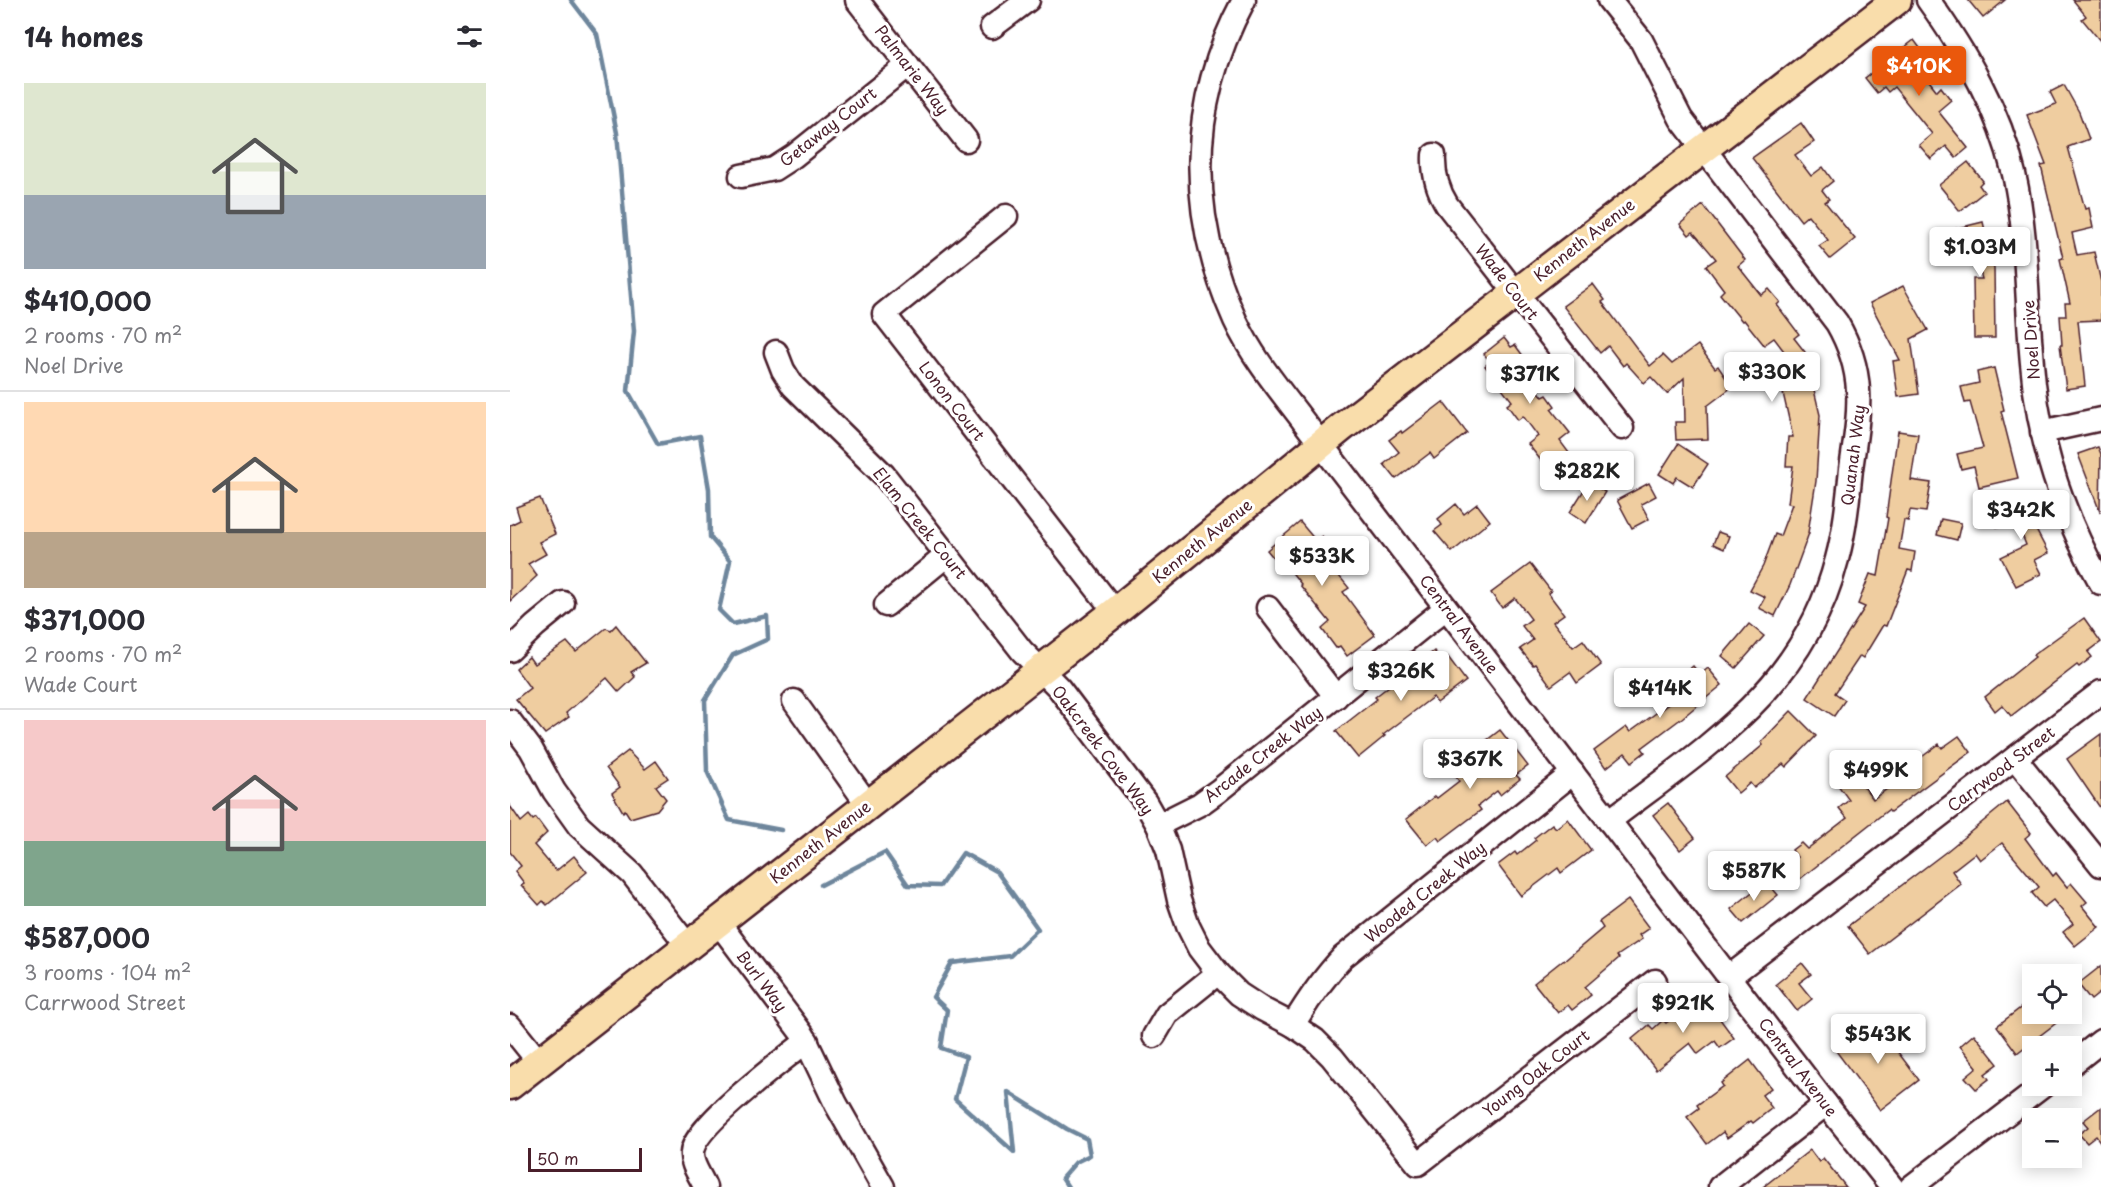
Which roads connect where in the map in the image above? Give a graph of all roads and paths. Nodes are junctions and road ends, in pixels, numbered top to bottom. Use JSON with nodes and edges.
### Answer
{"nodes":[{"id":1,"x":857,"y":0,"type":"edge"},
{"id":2,"x":1028,"y":0,"type":"edge"},
{"id":3,"x":1244,"y":0,"type":"edge"},
{"id":4,"x":1610,"y":0,"type":"edge"},
{"id":5,"x":1897,"y":0,"type":"edge"},
{"id":6,"x":1928,"y":0,"type":"edge"},
{"id":7,"x":992,"y":27,"type":"dead end"},
{"id":8,"x":908,"y":64,"type":"junction"},
{"id":9,"x":966,"y":140,"type":"dead end"},
{"id":10,"x":1703,"y":148,"type":"junction"},
{"id":11,"x":1434,"y":155,"type":"dead end"},
{"id":12,"x":741,"y":176,"type":"dead end"},
{"id":13,"x":1006,"y":216,"type":"dead end"},
{"id":14,"x":1516,"y":293,"type":"junction"},
{"id":15,"x":776,"y":352,"type":"dead end"},
{"id":16,"x":2101,"y":419,"type":"edge"},
{"id":17,"x":1622,"y":428,"type":"dead end"},
{"id":18,"x":2042,"y":432,"type":"junction"},
{"id":19,"x":1321,"y":444,"type":"junction"},
{"id":20,"x":947,"y":555,"type":"junction"},
{"id":21,"x":2101,"y":583,"type":"edge"},
{"id":22,"x":563,"y":603,"type":"dead end"},
{"id":23,"x":886,"y":605,"type":"dead end"},
{"id":24,"x":1268,"y":608,"type":"dead end"},
{"id":25,"x":1446,"y":608,"type":"junction"},
{"id":26,"x":1114,"y":612,"type":"junction"},
{"id":27,"x":510,"y":651,"type":"edge"},
{"id":28,"x":1039,"y":670,"type":"junction"},
{"id":29,"x":2101,"y":692,"type":"edge"},
{"id":30,"x":1336,"y":697,"type":"junction"},
{"id":31,"x":794,"y":701,"type":"dead end"},
{"id":32,"x":510,"y":721,"type":"edge"},
{"id":33,"x":2015,"y":758,"type":"junction"},
{"id":34,"x":1573,"y":773,"type":"junction"},
{"id":35,"x":868,"y":804,"type":"junction"},
{"id":36,"x":1609,"y":821,"type":"junction"},
{"id":37,"x":1158,"y":825,"type":"junction"},
{"id":38,"x":2101,"y":865,"type":"edge"},
{"id":39,"x":718,"y":922,"type":"junction"},
{"id":40,"x":688,"y":946,"type":"junction"},
{"id":41,"x":1218,"y":974,"type":"junction"},
{"id":42,"x":1729,"y":977,"type":"junction"},
{"id":43,"x":1655,"y":981,"type":"dead end"},
{"id":44,"x":1293,"y":1025,"type":"junction"},
{"id":45,"x":510,"y":1026,"type":"edge"},
{"id":46,"x":1154,"y":1036,"type":"dead end"},
{"id":47,"x":807,"y":1041,"type":"junction"},
{"id":48,"x":2101,"y":1041,"type":"edge"},
{"id":49,"x":2082,"y":1056,"type":"edge"},
{"id":50,"x":539,"y":1062,"type":"junction"},
{"id":51,"x":510,"y":1085,"type":"edge"},
{"id":52,"x":2030,"y":1096,"type":"edge"},
{"id":53,"x":1826,"y":1104,"type":"junction"},
{"id":54,"x":1418,"y":1164,"type":"joint"},
{"id":55,"x":705,"y":1187,"type":"edge"},
{"id":56,"x":883,"y":1187,"type":"edge"},
{"id":57,"x":1720,"y":1187,"type":"edge"},
{"id":58,"x":1892,"y":1187,"type":"edge"},
{"id":59,"x":1911,"y":1187,"type":"edge"}],
"edges":[{"from":1,"to":8,"type":"street","name":"Palmarie Way"},
{"from":2,"to":7,"type":"street"},
{"from":3,"to":19,"type":"street","name":"Central Avenue"},
{"from":4,"to":10,"type":"street","name":"Quanah Way"},
{"from":5,"to":10,"type":"main road","name":"Kenneth Avenue"},
{"from":6,"to":18,"type":"street","name":"Noel Drive"},
{"from":8,"to":9,"type":"street","name":"Palmarie Way"},
{"from":8,"to":12,"type":"street","name":"Getaway Court"},
{"from":10,"to":14,"type":"main road","name":"Kenneth Avenue"},
{"from":10,"to":36,"type":"street","name":"Quanah Way"},
{"from":11,"to":14,"type":"street","name":"Wade Court"},
{"from":13,"to":26,"type":"street","name":"Lonon Court"},
{"from":14,"to":17,"type":"street","name":"Wade Court"},
{"from":14,"to":19,"type":"main road","name":"Kenneth Avenue"},
{"from":15,"to":20,"type":"street","name":"Elam Creek Court"},
{"from":16,"to":18,"type":"street"},
{"from":18,"to":21,"type":"street","name":"Noel Drive"},
{"from":19,"to":25,"type":"street","name":"Central Avenue"},
{"from":19,"to":26,"type":"main road","name":"Kenneth Avenue"},
{"from":20,"to":23,"type":"street"},
{"from":20,"to":28,"type":"street","name":"Elam Creek Court"},
{"from":22,"to":27,"type":"street"},
{"from":24,"to":30,"type":"street"},
{"from":25,"to":30,"type":"street","name":"Arcade Creek Way"},
{"from":25,"to":34,"type":"street","name":"Central Avenue"},
{"from":26,"to":28,"type":"main road","name":"Kenneth Avenue"},
{"from":28,"to":35,"type":"main road","name":"Kenneth Avenue"},
{"from":28,"to":37,"type":"street","name":"Oakcreek Cove Way"},
{"from":29,"to":33,"type":"street","name":"Carrwood Street"},
{"from":30,"to":37,"type":"street","name":"Arcade Creek Way"},
{"from":31,"to":35,"type":"street"},
{"from":32,"to":40,"type":"street"},
{"from":33,"to":38,"type":"street"},
{"from":33,"to":42,"type":"street","name":"Carrwood Street"},
{"from":34,"to":36,"type":"street","name":"Central Avenue"},
{"from":34,"to":44,"type":"street","name":"Wooded Creek Way"},
{"from":35,"to":39,"type":"main road","name":"Kenneth Avenue"},
{"from":36,"to":42,"type":"street","name":"Central Avenue"},
{"from":37,"to":41,"type":"street","name":"Oakcreek Cove Way"},
{"from":39,"to":40,"type":"main road","name":"Kenneth Avenue"},
{"from":39,"to":47,"type":"street","name":"Burl Way"},
{"from":40,"to":50,"type":"main road","name":"Kenneth Avenue"},
{"from":41,"to":44,"type":"street","name":"Oakcreek Cove Way"},
{"from":41,"to":46,"type":"street"},
{"from":42,"to":53,"type":"street","name":"Central Avenue"},
{"from":43,"to":54,"type":"street","name":"Young Oak Court"},
{"from":44,"to":54,"type":"street","name":"Oakcreek Cove Way"},
{"from":45,"to":50,"type":"street"},
{"from":47,"to":55,"type":"street"},
{"from":47,"to":56,"type":"street","name":"Burl Way"},
{"from":48,"to":49,"type":"street"},
{"from":50,"to":51,"type":"main road","name":"Kenneth Avenue"},
{"from":52,"to":59,"type":"street"},
{"from":53,"to":57,"type":"street"},
{"from":53,"to":58,"type":"street","name":"Central Avenue"}]}
